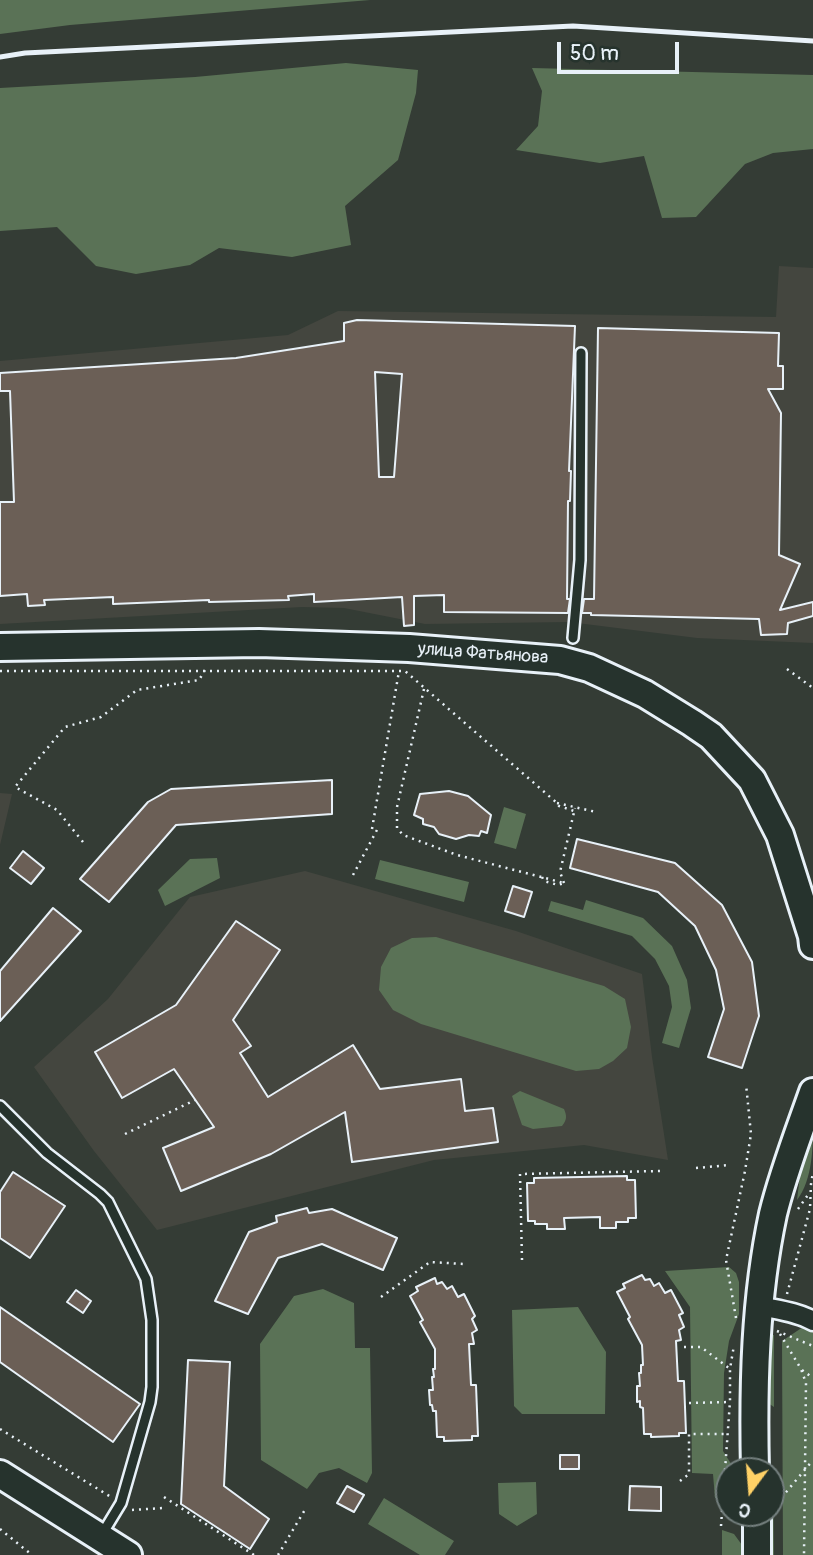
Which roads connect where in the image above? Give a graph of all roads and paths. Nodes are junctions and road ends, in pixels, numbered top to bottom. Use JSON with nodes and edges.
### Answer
{"nodes":[{"id":1,"x":581,"y":353,"type":"dead end"},
{"id":2,"x":573,"y":638,"type":"dead end"},
{"id":3,"x":0,"y":647,"type":"edge"},
{"id":4,"x":787,"y":669,"type":"dead end"},
{"id":5,"x":205,"y":670,"type":"junction"},
{"id":6,"x":0,"y":671,"type":"edge"},
{"id":7,"x":399,"y":671,"type":"junction"},
{"id":8,"x":425,"y":688,"type":"junction"},
{"id":9,"x":813,"y":688,"type":"edge"},
{"id":10,"x":574,"y":809,"type":"junction"},
{"id":11,"x":596,"y":812,"type":"dead end"},
{"id":12,"x":378,"y":828,"type":"dead end"},
{"id":13,"x":372,"y":829,"type":"dead end"},
{"id":14,"x":83,"y":842,"type":"dead end"},
{"id":15,"x":353,"y":874,"type":"dead end"},
{"id":16,"x":813,"y":945,"type":"edge"},
{"id":17,"x":746,"y":1084,"type":"dead end"},
{"id":18,"x":813,"y":1092,"type":"edge"},
{"id":19,"x":195,"y":1100,"type":"dead end"},
{"id":20,"x":0,"y":1106,"type":"edge"},
{"id":21,"x":125,"y":1134,"type":"dead end"},
{"id":22,"x":730,"y":1165,"type":"dead end"},
{"id":23,"x":696,"y":1168,"type":"dead end"},
{"id":24,"x":660,"y":1171,"type":"dead end"},
{"id":25,"x":813,"y":1172,"type":"edge"},
{"id":26,"x":812,"y":1184,"type":"edge"},
{"id":27,"x":522,"y":1260,"type":"dead end"},
{"id":28,"x":464,"y":1264,"type":"dead end"},
{"id":29,"x":382,"y":1297,"type":"dead end"},
{"id":30,"x":771,"y":1308,"type":"junction"},
{"id":31,"x":813,"y":1321,"type":"edge"},
{"id":32,"x":737,"y":1326,"type":"dead end"},
{"id":33,"x":778,"y":1331,"type":"junction"},
{"id":34,"x":735,"y":1337,"type":"dead end"},
{"id":35,"x":777,"y":1339,"type":"dead end"},
{"id":36,"x":813,"y":1346,"type":"edge"},
{"id":37,"x":684,"y":1347,"type":"dead end"},
{"id":38,"x":730,"y":1369,"type":"junction"},
{"id":39,"x":801,"y":1369,"type":"junction"},
{"id":40,"x":813,"y":1378,"type":"edge"},
{"id":41,"x":730,"y":1402,"type":"junction"},
{"id":42,"x":689,"y":1403,"type":"dead end"},
{"id":43,"x":0,"y":1429,"type":"edge"},
{"id":44,"x":728,"y":1434,"type":"junction"},
{"id":45,"x":806,"y":1442,"type":"junction"},
{"id":46,"x":813,"y":1442,"type":"edge"},
{"id":47,"x":726,"y":1457,"type":"edge"},
{"id":48,"x":763,"y":1457,"type":"edge"},
{"id":49,"x":813,"y":1460,"type":"edge"},
{"id":50,"x":806,"y":1468,"type":"junction"},
{"id":51,"x":0,"y":1474,"type":"edge"},
{"id":52,"x":680,"y":1481,"type":"dead end"},
{"id":53,"x":785,"y":1493,"type":"edge"},
{"id":54,"x":164,"y":1497,"type":"dead end"},
{"id":55,"x":813,"y":1499,"type":"edge"},
{"id":56,"x":805,"y":1500,"type":"junction"},
{"id":57,"x":121,"y":1503,"type":"junction"},
{"id":58,"x":163,"y":1508,"type":"dead end"},
{"id":59,"x":306,"y":1508,"type":"dead end"},
{"id":60,"x":134,"y":1511,"type":"dead end"},
{"id":61,"x":765,"y":1527,"type":"edge"},
{"id":62,"x":0,"y":1529,"type":"edge"},
{"id":63,"x":100,"y":1537,"type":"junction"},
{"id":64,"x":32,"y":1555,"type":"edge"},
{"id":65,"x":128,"y":1555,"type":"edge"},
{"id":66,"x":254,"y":1555,"type":"edge"},
{"id":67,"x":278,"y":1555,"type":"edge"},
{"id":68,"x":757,"y":1555,"type":"edge"},
{"id":69,"x":804,"y":1555,"type":"edge"}],
"edges":[{"from":1,"to":2,"type":"lane"},
{"from":3,"to":16,"type":"street","name":"улица Фатьянова"},
{"from":4,"to":9,"type":"path"},
{"from":5,"to":6,"type":"path"},
{"from":5,"to":7,"type":"path"},
{"from":5,"to":14,"type":"path"},
{"from":7,"to":8,"type":"path"},
{"from":7,"to":13,"type":"path"},
{"from":8,"to":10,"type":"path"},
{"from":8,"to":10,"type":"path"},
{"from":10,"to":11,"type":"path"},
{"from":12,"to":15,"type":"path"},
{"from":17,"to":32,"type":"path"},
{"from":18,"to":30,"type":"street"},
{"from":19,"to":21,"type":"path"},
{"from":20,"to":57,"type":"lane"},
{"from":22,"to":23,"type":"path"},
{"from":24,"to":27,"type":"path"},
{"from":25,"to":26,"type":"path"},
{"from":26,"to":30,"type":"path"},
{"from":28,"to":29,"type":"path"},
{"from":30,"to":31,"type":"street"},
{"from":30,"to":48,"type":"street"},
{"from":33,"to":35,"type":"path"},
{"from":33,"to":36,"type":"path"},
{"from":33,"to":39,"type":"path"},
{"from":34,"to":38,"type":"path"},
{"from":37,"to":38,"type":"path"},
{"from":38,"to":41,"type":"path"},
{"from":39,"to":40,"type":"path"},
{"from":39,"to":45,"type":"path"},
{"from":41,"to":42,"type":"path"},
{"from":41,"to":44,"type":"path"},
{"from":43,"to":57,"type":"path"},
{"from":44,"to":47,"type":"path"},
{"from":44,"to":52,"type":"path"},
{"from":45,"to":46,"type":"path"},
{"from":45,"to":50,"type":"path"},
{"from":49,"to":50,"type":"path"},
{"from":50,"to":53,"type":"path"},
{"from":50,"to":56,"type":"path"},
{"from":51,"to":63,"type":"street"},
{"from":54,"to":66,"type":"path"},
{"from":55,"to":56,"type":"path"},
{"from":56,"to":69,"type":"path"},
{"from":57,"to":63,"type":"lane"},
{"from":58,"to":60,"type":"path"},
{"from":59,"to":67,"type":"path"},
{"from":61,"to":68,"type":"street"},
{"from":62,"to":64,"type":"path"},
{"from":63,"to":65,"type":"street"}]}
